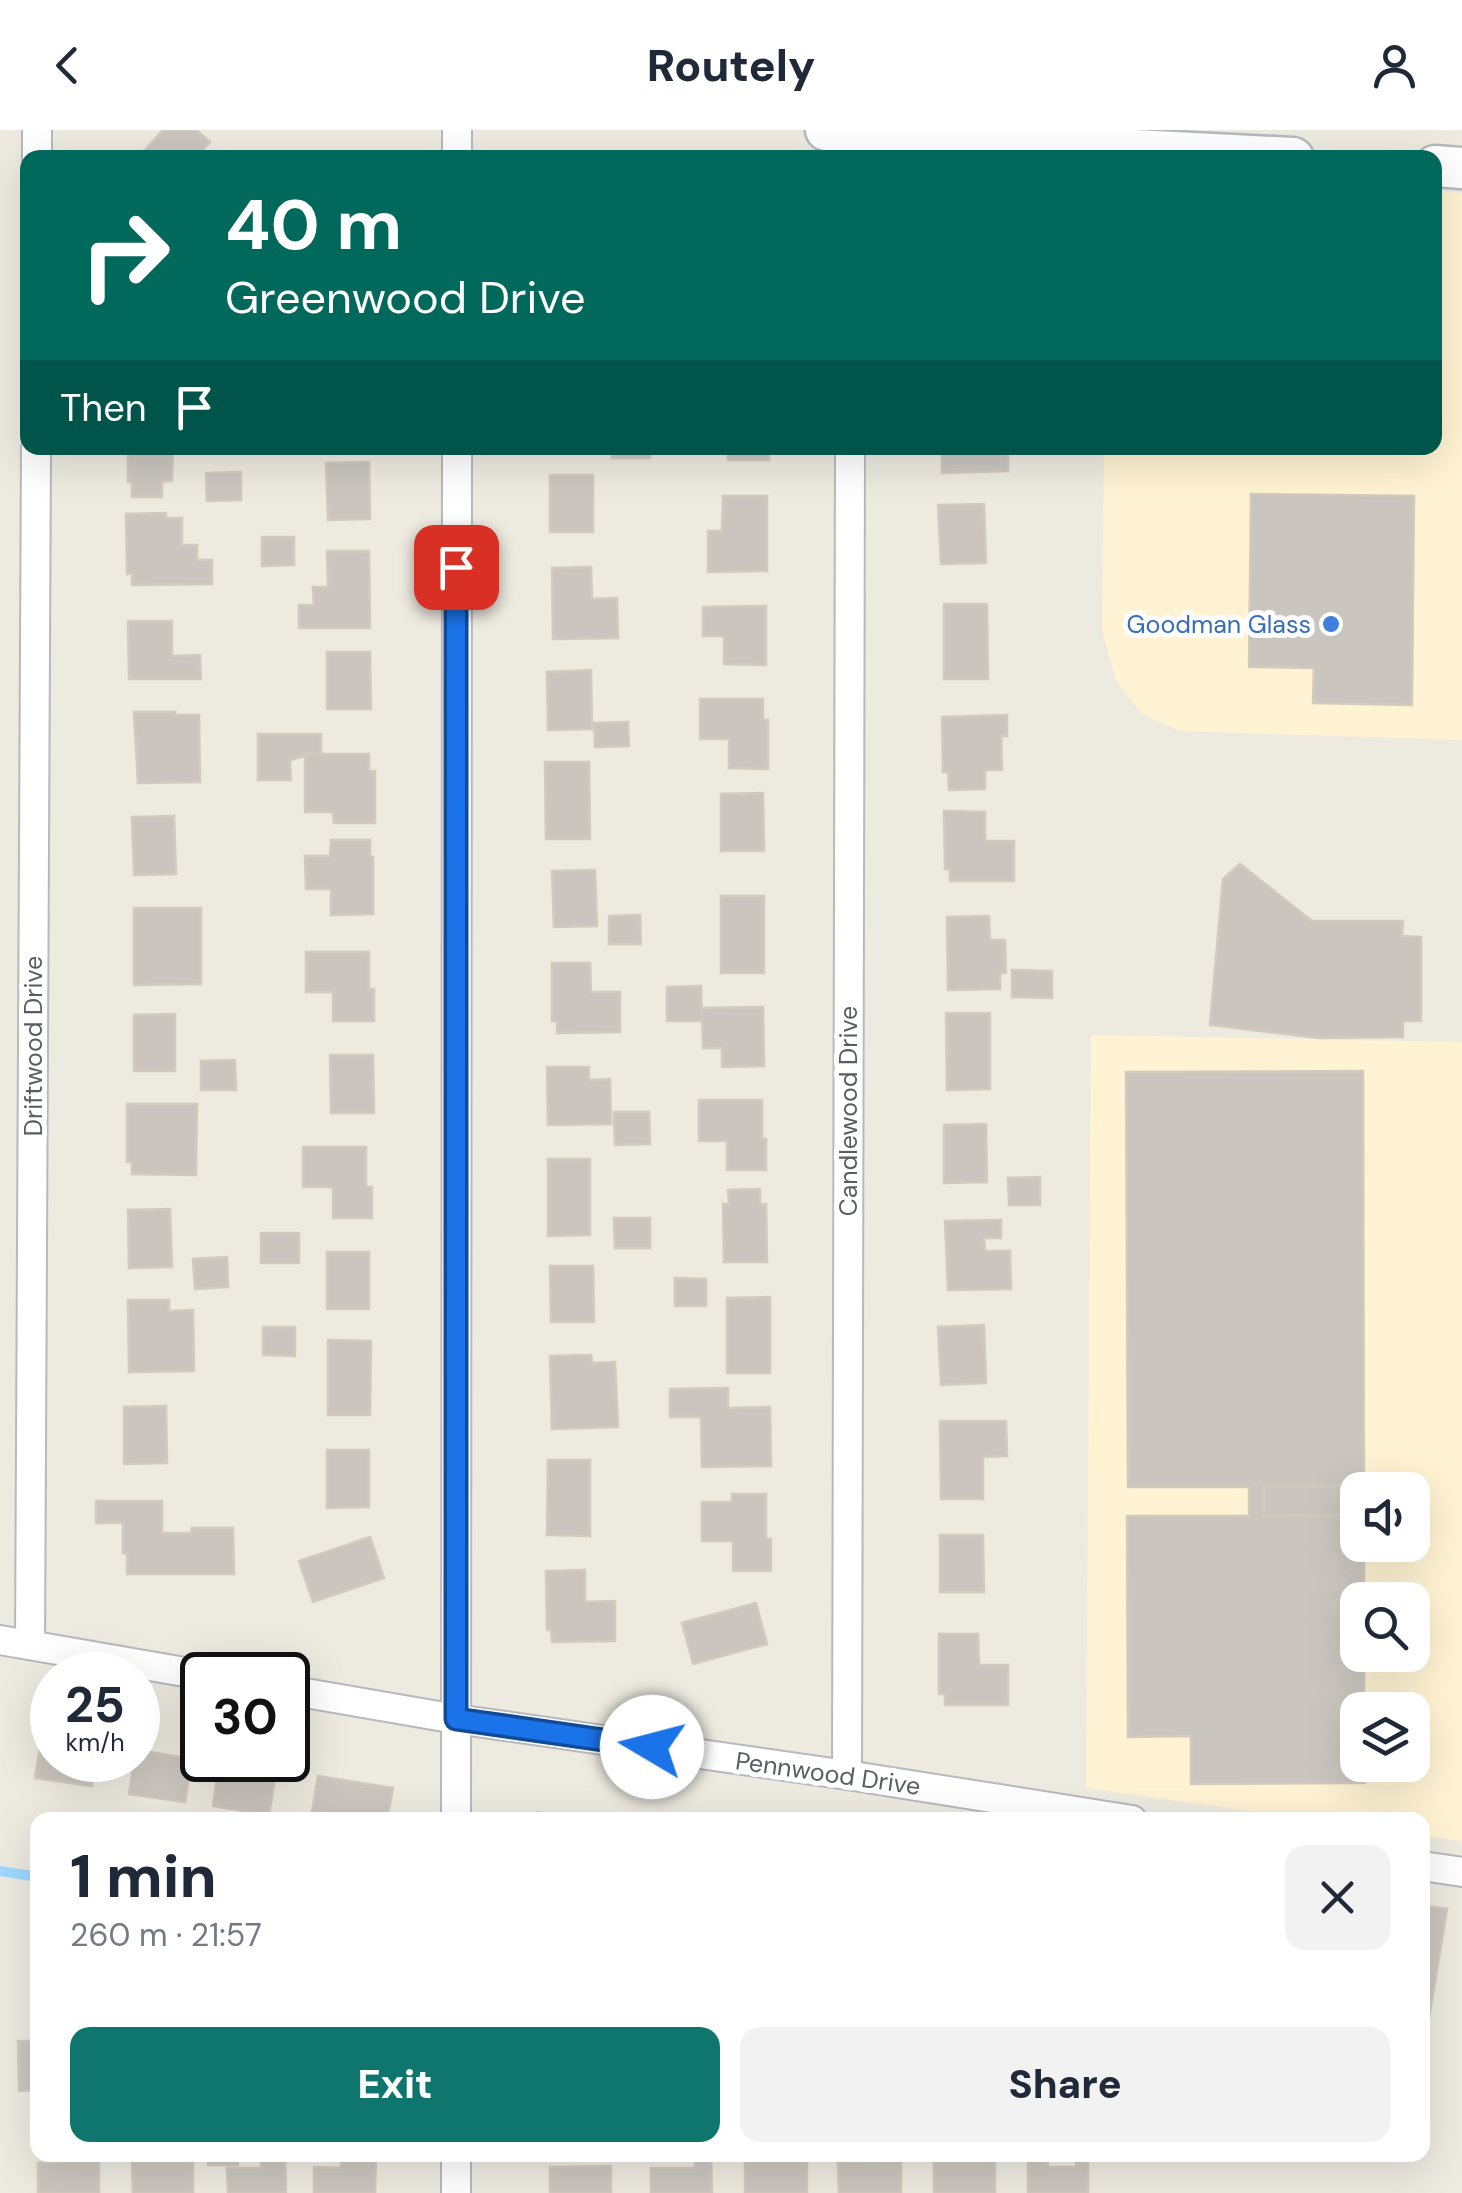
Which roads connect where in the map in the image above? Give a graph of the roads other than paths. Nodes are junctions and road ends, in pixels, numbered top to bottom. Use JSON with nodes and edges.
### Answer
{"nodes":[{"id":1,"x":844,"y":137,"type":"edge"},
{"id":2,"x":1133,"y":150,"type":"edge"},
{"id":3,"x":36,"y":455,"type":"edge"},
{"id":4,"x":456,"y":455,"type":"edge"},
{"id":5,"x":850,"y":455,"type":"edge"},
{"id":6,"x":0,"y":1640,"type":"edge"},
{"id":7,"x":30,"y":1645,"type":"junction"},
{"id":8,"x":180,"y":1671,"type":"edge"},
{"id":9,"x":310,"y":1694,"type":"edge"},
{"id":10,"x":456,"y":1719,"type":"junction"},
{"id":11,"x":846,"y":1775,"type":"junction"},
{"id":12,"x":456,"y":1812,"type":"edge"},
{"id":13,"x":1081,"y":1812,"type":"edge"},
{"id":14,"x":1430,"y":1867,"type":"edge"},
{"id":15,"x":1462,"y":1872,"type":"edge"},
{"id":16,"x":456,"y":2162,"type":"edge"},
{"id":17,"x":456,"y":2193,"type":"edge"}],
"edges":[{"from":1,"to":2,"type":"main road"},
{"from":3,"to":7,"type":"street","name":"Driftwood Drive"},
{"from":4,"to":10,"type":"street"},
{"from":5,"to":11,"type":"street","name":"Candlewood Drive"},
{"from":6,"to":7,"type":"street"},
{"from":7,"to":8,"type":"street"},
{"from":9,"to":10,"type":"street","name":"Pennwood Drive"},
{"from":10,"to":11,"type":"street","name":"Pennwood Drive"},
{"from":10,"to":12,"type":"street"},
{"from":11,"to":13,"type":"street","name":"Pennwood Drive"},
{"from":14,"to":15,"type":"street"},
{"from":16,"to":17,"type":"street"}]}
